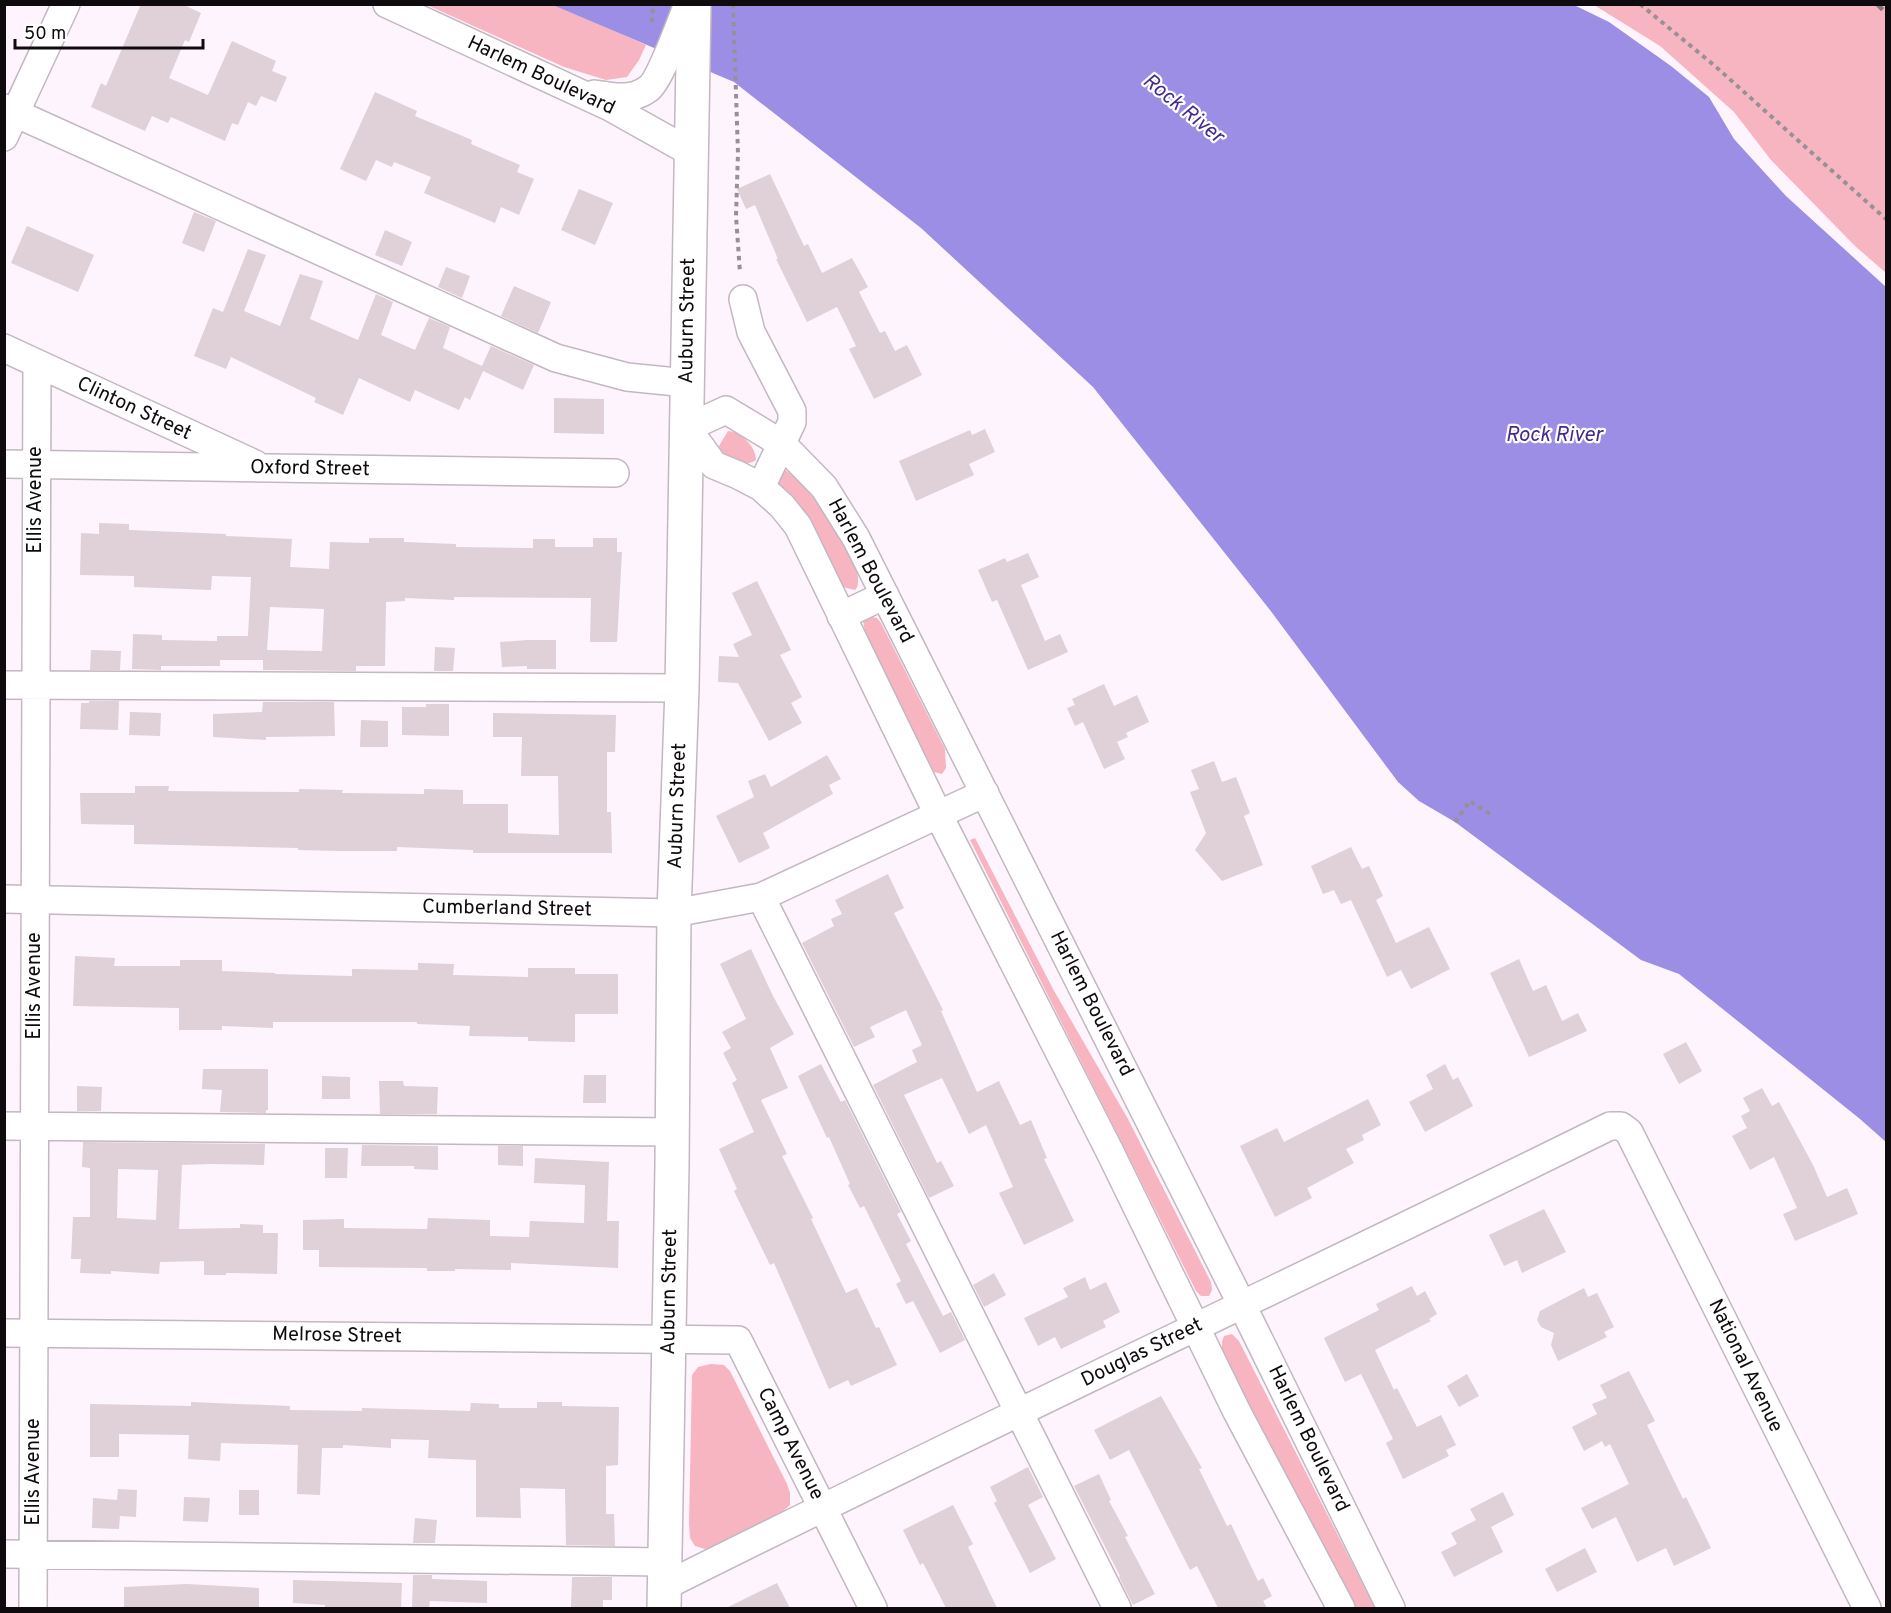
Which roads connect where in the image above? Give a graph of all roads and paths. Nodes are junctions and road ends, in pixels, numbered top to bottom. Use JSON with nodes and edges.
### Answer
{"nodes":[{"id":1,"x":66,"y":4,"type":"edge"},
{"id":2,"x":387,"y":4,"type":"edge"},
{"id":3,"x":653,"y":4,"type":"edge"},
{"id":4,"x":688,"y":4,"type":"edge"},
{"id":5,"x":694,"y":4,"type":"edge"},
{"id":6,"x":734,"y":4,"type":"edge"},
{"id":7,"x":1640,"y":4,"type":"edge"},
{"id":8,"x":651,"y":30,"type":"dead end"},
{"id":9,"x":572,"y":90,"type":"junction"},
{"id":10,"x":8,"y":119,"type":"edge"},
{"id":11,"x":692,"y":153,"type":"junction"},
{"id":12,"x":1887,"y":219,"type":"edge"},
{"id":13,"x":743,"y":298,"type":"joint"},
{"id":14,"x":4,"y":348,"type":"edge"},
{"id":15,"x":37,"y":364,"type":"junction"},
{"id":16,"x":687,"y":383,"type":"junction"},
{"id":17,"x":687,"y":428,"type":"junction"},
{"id":18,"x":782,"y":444,"type":"junction"},
{"id":19,"x":4,"y":464,"type":"edge"},
{"id":20,"x":36,"y":464,"type":"junction"},
{"id":21,"x":264,"y":469,"type":"junction"},
{"id":22,"x":615,"y":473,"type":"dead end"},
{"id":23,"x":761,"y":487,"type":"junction"},
{"id":24,"x":885,"y":595,"type":"junction"},
{"id":25,"x":841,"y":616,"type":"junction"},
{"id":26,"x":4,"y":685,"type":"edge"},
{"id":27,"x":36,"y":685,"type":"junction"},
{"id":28,"x":682,"y":688,"type":"junction"},
{"id":29,"x":985,"y":793,"type":"junction"},
{"id":30,"x":938,"y":814,"type":"junction"},
{"id":31,"x":1493,"y":816,"type":"dead end"},
{"id":32,"x":1455,"y":822,"type":"dead end"},
{"id":33,"x":761,"y":897,"type":"junction"},
{"id":34,"x":4,"y":899,"type":"edge"},
{"id":35,"x":35,"y":899,"type":"junction"},
{"id":36,"x":674,"y":913,"type":"junction"},
{"id":37,"x":1621,"y":1125,"type":"joint"},
{"id":38,"x":4,"y":1126,"type":"edge"},
{"id":39,"x":35,"y":1126,"type":"junction"},
{"id":40,"x":672,"y":1132,"type":"junction"},
{"id":41,"x":1242,"y":1305,"type":"junction"},
{"id":42,"x":1196,"y":1328,"type":"junction"},
{"id":43,"x":34,"y":1333,"type":"junction"},
{"id":44,"x":4,"y":1334,"type":"edge"},
{"id":45,"x":669,"y":1339,"type":"junction"},
{"id":46,"x":1019,"y":1413,"type":"junction"},
{"id":47,"x":822,"y":1508,"type":"junction"},
{"id":48,"x":4,"y":1554,"type":"edge"},
{"id":49,"x":33,"y":1554,"type":"junction"},
{"id":50,"x":665,"y":1586,"type":"edge"},
{"id":51,"x":33,"y":1608,"type":"edge"},
{"id":52,"x":873,"y":1608,"type":"edge"},
{"id":53,"x":1117,"y":1608,"type":"edge"},
{"id":54,"x":1341,"y":1608,"type":"edge"},
{"id":55,"x":1391,"y":1608,"type":"edge"},
{"id":56,"x":1867,"y":1608,"type":"edge"}],
"edges":[{"from":1,"to":10,"type":"street"},
{"from":2,"to":9,"type":"street","name":"Harlem Boulevard"},
{"from":3,"to":8,"type":"path"},
{"from":4,"to":9,"type":"street"},
{"from":5,"to":11,"type":"main road","name":"Auburn Street"},
{"from":6,"to":13,"type":"path"},
{"from":7,"to":12,"type":"path"},
{"from":9,"to":11,"type":"street","name":"Harlem Boulevard"},
{"from":10,"to":16,"type":"street"},
{"from":11,"to":16,"type":"main road","name":"Auburn Street"},
{"from":13,"to":18,"type":"street"},
{"from":14,"to":15,"type":"street","name":"Clinton Street"},
{"from":15,"to":20,"type":"street","name":"Ellis Avenue"},
{"from":15,"to":21,"type":"street","name":"Clinton Street"},
{"from":16,"to":17,"type":"main road","name":"Auburn Street"},
{"from":17,"to":18,"type":"street","name":"Harlem Boulevard"},
{"from":17,"to":23,"type":"street"},
{"from":17,"to":28,"type":"main road","name":"Auburn Street"},
{"from":18,"to":23,"type":"street"},
{"from":18,"to":24,"type":"street","name":"Harlem Boulevard"},
{"from":19,"to":20,"type":"street","name":"Oxford Street"},
{"from":20,"to":21,"type":"street","name":"Oxford Street"},
{"from":20,"to":27,"type":"street","name":"Ellis Avenue"},
{"from":21,"to":22,"type":"street","name":"Oxford Street"},
{"from":23,"to":25,"type":"street"},
{"from":24,"to":25,"type":"street"},
{"from":24,"to":29,"type":"street","name":"Harlem Boulevard"},
{"from":25,"to":30,"type":"street"},
{"from":26,"to":27,"type":"street"},
{"from":27,"to":28,"type":"street"},
{"from":27,"to":35,"type":"street","name":"Ellis Avenue"},
{"from":28,"to":36,"type":"main road","name":"Auburn Street"},
{"from":29,"to":30,"type":"street","name":"Cumberland Street"},
{"from":29,"to":41,"type":"street","name":"Harlem Boulevard"},
{"from":30,"to":33,"type":"street","name":"Cumberland Street"},
{"from":30,"to":42,"type":"street"},
{"from":31,"to":32,"type":"path"},
{"from":33,"to":36,"type":"street","name":"Cumberland Street"},
{"from":33,"to":46,"type":"street"},
{"from":34,"to":35,"type":"street","name":"Cumberland Street"},
{"from":35,"to":36,"type":"street","name":"Cumberland Street"},
{"from":35,"to":39,"type":"street","name":"Ellis Avenue"},
{"from":36,"to":40,"type":"main road","name":"Auburn Street"},
{"from":37,"to":41,"type":"street","name":"Douglas Street"},
{"from":37,"to":56,"type":"street","name":"National Avenue"},
{"from":38,"to":39,"type":"street"},
{"from":39,"to":40,"type":"street"},
{"from":39,"to":43,"type":"street","name":"Ellis Avenue"},
{"from":40,"to":45,"type":"main road","name":"Auburn Street"},
{"from":41,"to":42,"type":"street","name":"Douglas Street"},
{"from":41,"to":55,"type":"street","name":"Harlem Boulevard"},
{"from":42,"to":46,"type":"street","name":"Douglas Street"},
{"from":42,"to":54,"type":"street"},
{"from":43,"to":44,"type":"street","name":"Melrose Street"},
{"from":43,"to":45,"type":"street","name":"Melrose Street"},
{"from":43,"to":49,"type":"street","name":"Ellis Avenue"},
{"from":45,"to":47,"type":"street","name":"Camp Avenue"},
{"from":45,"to":50,"type":"main road","name":"Auburn Street"},
{"from":46,"to":47,"type":"street","name":"Douglas Street"},
{"from":46,"to":53,"type":"street"},
{"from":47,"to":50,"type":"street","name":"Douglas Street"},
{"from":47,"to":52,"type":"street","name":"Camp Avenue"},
{"from":48,"to":49,"type":"street"},
{"from":49,"to":50,"type":"street"},
{"from":49,"to":51,"type":"street","name":"Ellis Avenue"}]}
